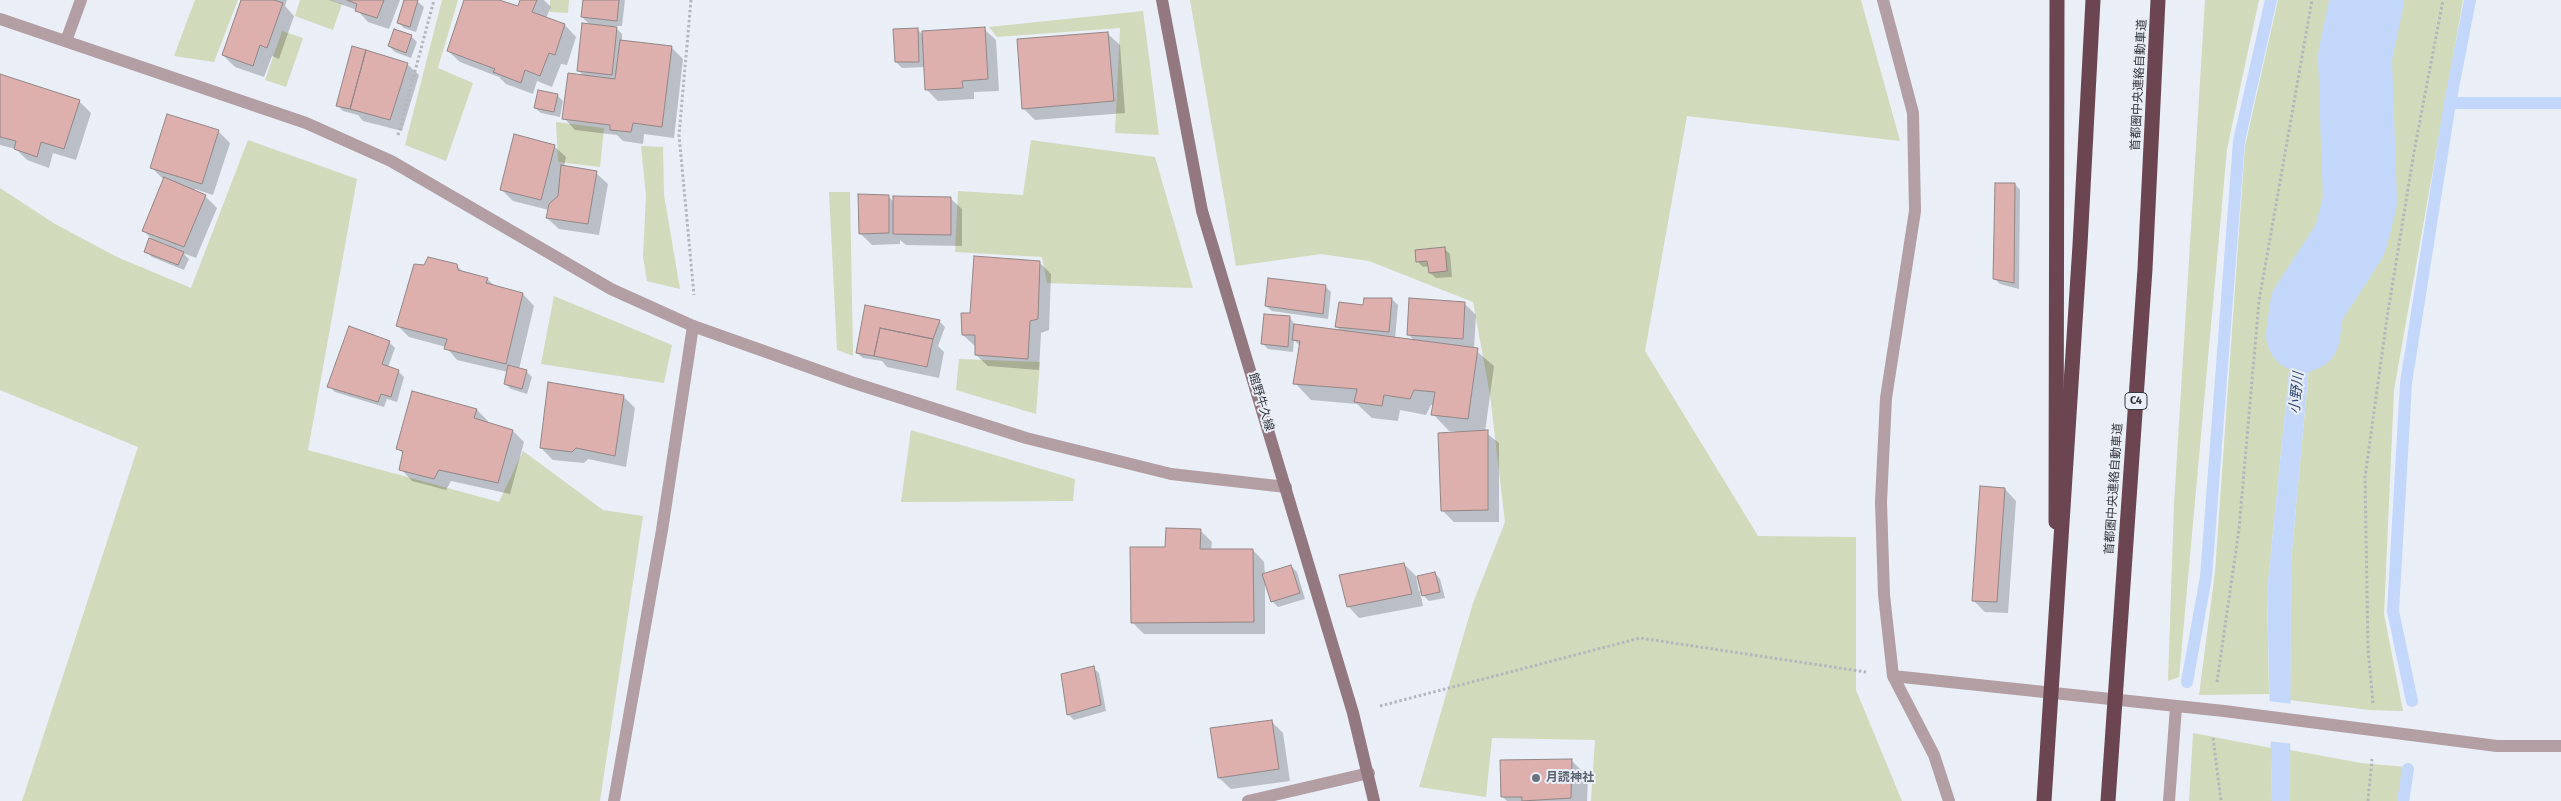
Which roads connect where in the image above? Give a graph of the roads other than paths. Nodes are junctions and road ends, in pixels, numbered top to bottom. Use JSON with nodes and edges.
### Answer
{"nodes":[{"id":1,"x":81,"y":0,"type":"edge"},
{"id":2,"x":1162,"y":0,"type":"edge"},
{"id":3,"x":1883,"y":0,"type":"edge"},
{"id":4,"x":2057,"y":0,"type":"edge"},
{"id":5,"x":2093,"y":0,"type":"edge"},
{"id":6,"x":2158,"y":0,"type":"edge"},
{"id":7,"x":0,"y":18,"type":"edge"},
{"id":8,"x":66,"y":41,"type":"junction"},
{"id":9,"x":693,"y":326,"type":"junction"},
{"id":10,"x":1286,"y":487,"type":"junction"},
{"id":11,"x":2056,"y":623,"type":"junction"},
{"id":12,"x":1893,"y":676,"type":"junction"},
{"id":13,"x":2176,"y":707,"type":"junction"},
{"id":14,"x":2561,"y":746,"type":"edge"},
{"id":15,"x":1369,"y":773,"type":"junction"},
{"id":16,"x":614,"y":801,"type":"edge"},
{"id":17,"x":1248,"y":801,"type":"edge"},
{"id":18,"x":1374,"y":801,"type":"edge"},
{"id":19,"x":1949,"y":801,"type":"edge"},
{"id":20,"x":2044,"y":801,"type":"edge"},
{"id":21,"x":2108,"y":801,"type":"edge"},
{"id":22,"x":2169,"y":801,"type":"edge"}],
"edges":[{"from":1,"to":8,"type":"street"},
{"from":2,"to":10,"type":"main road","name":"館野牛久線"},
{"from":3,"to":12,"type":"street"},
{"from":4,"to":11,"type":"highway","bridge":true},
{"from":5,"to":11,"type":"highway","bridge":true},
{"from":6,"to":21,"type":"highway","name":"首都圏中央連絡自動車道","number":"C4","bridge":true},
{"from":7,"to":8,"type":"street"},
{"from":8,"to":9,"type":"street"},
{"from":9,"to":10,"type":"street"},
{"from":9,"to":16,"type":"street"},
{"from":10,"to":15,"type":"main road","name":"館野牛久線"},
{"from":11,"to":20,"type":"highway","bridge":true},
{"from":12,"to":13,"type":"street"},
{"from":12,"to":19,"type":"street"},
{"from":13,"to":14,"type":"street"},
{"from":13,"to":22,"type":"street"},
{"from":15,"to":17,"type":"street"},
{"from":15,"to":18,"type":"main road","name":"館野牛久線"}]}
